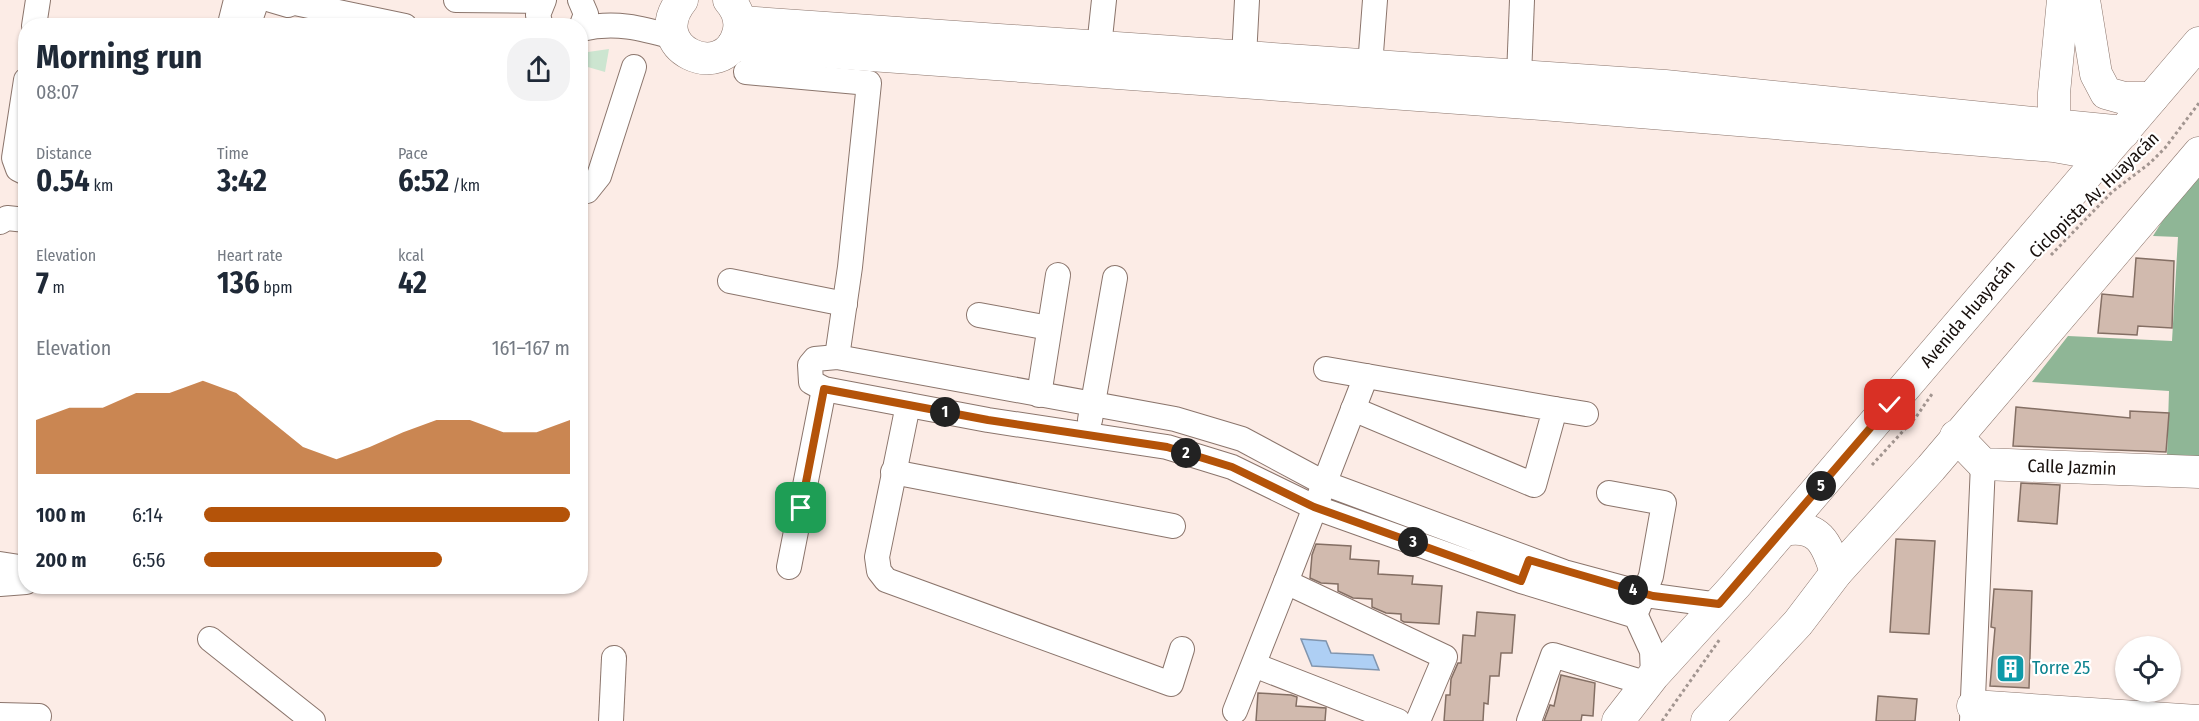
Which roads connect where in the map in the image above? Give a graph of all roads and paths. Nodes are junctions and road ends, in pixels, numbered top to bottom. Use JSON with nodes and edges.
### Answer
{"nodes":[{"id":1,"x":38,"y":0,"type":"edge"},
{"id":2,"x":236,"y":0,"type":"edge"},
{"id":3,"x":456,"y":0,"type":"edge"},
{"id":4,"x":544,"y":0,"type":"edge"},
{"id":5,"x":580,"y":0,"type":"edge"},
{"id":6,"x":681,"y":0,"type":"edge"},
{"id":7,"x":1104,"y":0,"type":"edge"},
{"id":8,"x":1247,"y":0,"type":"edge"},
{"id":9,"x":1375,"y":0,"type":"edge"},
{"id":10,"x":1522,"y":0,"type":"edge"},
{"id":11,"x":2063,"y":0,"type":"edge"},
{"id":12,"x":2084,"y":0,"type":"edge"},
{"id":13,"x":295,"y":10,"type":"edge"},
{"id":14,"x":378,"y":11,"type":"edge"},
{"id":15,"x":35,"y":18,"type":"edge"},
{"id":16,"x":232,"y":18,"type":"edge"},
{"id":17,"x":272,"y":18,"type":"edge"},
{"id":18,"x":539,"y":18,"type":"edge"},
{"id":19,"x":585,"y":18,"type":"edge"},
{"id":20,"x":588,"y":28,"type":"edge"},
{"id":21,"x":737,"y":35,"type":"edge"},
{"id":22,"x":673,"y":37,"type":"junction"},
{"id":23,"x":2199,"y":43,"type":"edge"},
{"id":24,"x":1100,"y":47,"type":"junction"},
{"id":25,"x":1244,"y":57,"type":"junction"},
{"id":26,"x":1370,"y":66,"type":"junction"},
{"id":27,"x":634,"y":68,"type":"dead end"},
{"id":28,"x":1519,"y":76,"type":"junction"},
{"id":29,"x":1427,"y":83,"type":"junction"},
{"id":30,"x":2152,"y":98,"type":"junction"},
{"id":31,"x":2199,"y":103,"type":"edge"},
{"id":32,"x":18,"y":132,"type":"edge"},
{"id":33,"x":2054,"y":135,"type":"junction"},
{"id":34,"x":2114,"y":144,"type":"junction"},
{"id":35,"x":2199,"y":153,"type":"edge"},
{"id":36,"x":18,"y":169,"type":"edge"},
{"id":37,"x":588,"y":190,"type":"edge"},
{"id":38,"x":18,"y":219,"type":"edge"},
{"id":39,"x":0,"y":222,"type":"edge"},
{"id":40,"x":2044,"y":263,"type":"dead end"},
{"id":41,"x":1058,"y":275,"type":"dead end"},
{"id":42,"x":1115,"y":278,"type":"dead end"},
{"id":43,"x":730,"y":281,"type":"dead end"},
{"id":44,"x":845,"y":304,"type":"junction"},
{"id":45,"x":979,"y":315,"type":"dead end"},
{"id":46,"x":1049,"y":328,"type":"junction"},
{"id":47,"x":837,"y":357,"type":"junction"},
{"id":48,"x":1326,"y":369,"type":"dead end"},
{"id":49,"x":1366,"y":376,"type":"junction"},
{"id":50,"x":1937,"y":388,"type":"dead end"},
{"id":51,"x":824,"y":389,"type":"junction"},
{"id":52,"x":1039,"y":395,"type":"junction"},
{"id":53,"x":1063,"y":399,"type":"junction"},
{"id":54,"x":908,"y":405,"type":"junction"},
{"id":55,"x":1093,"y":405,"type":"junction"},
{"id":56,"x":1353,"y":409,"type":"junction"},
{"id":57,"x":1555,"y":409,"type":"junction"},
{"id":58,"x":1586,"y":414,"type":"dead end"},
{"id":59,"x":1058,"y":431,"type":"junction"},
{"id":60,"x":1087,"y":436,"type":"junction"},
{"id":61,"x":1956,"y":436,"type":"junction"},
{"id":62,"x":1983,"y":464,"type":"junction"},
{"id":63,"x":1868,"y":470,"type":"dead end"},
{"id":64,"x":892,"y":472,"type":"junction"},
{"id":65,"x":2199,"y":472,"type":"edge"},
{"id":66,"x":1324,"y":483,"type":"junction"},
{"id":67,"x":1610,"y":493,"type":"dead end"},
{"id":68,"x":1314,"y":507,"type":"junction"},
{"id":69,"x":1173,"y":526,"type":"dead end"},
{"id":70,"x":1783,"y":530,"type":"junction"},
{"id":71,"x":0,"y":564,"type":"edge"},
{"id":72,"x":18,"y":567,"type":"edge"},
{"id":73,"x":789,"y":567,"type":"dead end"},
{"id":74,"x":1525,"y":571,"type":"junction"},
{"id":75,"x":1836,"y":573,"type":"junction"},
{"id":76,"x":1286,"y":582,"type":"junction"},
{"id":77,"x":18,"y":583,"type":"edge"},
{"id":78,"x":0,"y":584,"type":"edge"},
{"id":79,"x":1644,"y":593,"type":"junction"},
{"id":80,"x":1719,"y":604,"type":"junction"},
{"id":81,"x":1636,"y":616,"type":"junction"},
{"id":82,"x":210,"y":639,"type":"dead end"},
{"id":83,"x":1720,"y":639,"type":"dead end"},
{"id":84,"x":1182,"y":649,"type":"dead end"},
{"id":85,"x":614,"y":658,"type":"dead end"},
{"id":86,"x":1254,"y":665,"type":"junction"},
{"id":87,"x":1651,"y":680,"type":"junction"},
{"id":88,"x":1235,"y":711,"type":"dead end"},
{"id":89,"x":1973,"y":713,"type":"edge"},
{"id":90,"x":0,"y":715,"type":"edge"},
{"id":91,"x":39,"y":716,"type":"dead end"},
{"id":92,"x":313,"y":721,"type":"edge"},
{"id":93,"x":611,"y":721,"type":"edge"},
{"id":94,"x":1398,"y":721,"type":"edge"},
{"id":95,"x":1418,"y":721,"type":"edge"},
{"id":96,"x":1529,"y":721,"type":"edge"},
{"id":97,"x":1618,"y":721,"type":"edge"},
{"id":98,"x":1662,"y":721,"type":"edge"},
{"id":99,"x":1707,"y":721,"type":"edge"},
{"id":100,"x":2196,"y":721,"type":"edge"}],
"edges":[{"from":1,"to":15,"type":"street"},
{"from":2,"to":16,"type":"street"},
{"from":3,"to":4,"type":"street"},
{"from":4,"to":18,"type":"street"},
{"from":5,"to":19,"type":"street"},
{"from":6,"to":22,"type":"main road"},
{"from":7,"to":24,"type":"street"},
{"from":8,"to":25,"type":"street"},
{"from":9,"to":26,"type":"street"},
{"from":10,"to":28,"type":"street"},
{"from":11,"to":33,"type":"main road"},
{"from":12,"to":30,"type":"main road"},
{"from":13,"to":14,"type":"street"},
{"from":13,"to":17,"type":"street"},
{"from":20,"to":22,"type":"street"},
{"from":21,"to":22,"type":"main road"},
{"from":21,"to":24,"type":"main road"},
{"from":21,"to":29,"type":"main road"},
{"from":21,"to":44,"type":"street"},
{"from":23,"to":30,"type":"main road","name":"Avenida Huayacán"},
{"from":24,"to":25,"type":"main road"},
{"from":25,"to":26,"type":"main road"},
{"from":26,"to":29,"type":"main road"},
{"from":27,"to":37,"type":"street"},
{"from":28,"to":29,"type":"main road"},
{"from":28,"to":33,"type":"main road"},
{"from":29,"to":33,"type":"main road"},
{"from":30,"to":34,"type":"main road","name":"Avenida Huayacán"},
{"from":31,"to":40,"type":"path","name":"Ciclopista Av. Huayacán"},
{"from":32,"to":36,"type":"street"},
{"from":33,"to":34,"type":"main road"},
{"from":34,"to":70,"type":"main road","name":"Avenida Huayacán"},
{"from":35,"to":61,"type":"main road"},
{"from":38,"to":39,"type":"street"},
{"from":41,"to":46,"type":"street"},
{"from":42,"to":55,"type":"street"},
{"from":43,"to":44,"type":"street"},
{"from":44,"to":47,"type":"street"},
{"from":45,"to":46,"type":"street"},
{"from":46,"to":52,"type":"street"},
{"from":47,"to":51,"type":"street"},
{"from":47,"to":52,"type":"street"},
{"from":48,"to":49,"type":"street"},
{"from":49,"to":56,"type":"street"},
{"from":49,"to":57,"type":"street"},
{"from":50,"to":63,"type":"path"},
{"from":51,"to":54,"type":"street"},
{"from":51,"to":73,"type":"street"},
{"from":52,"to":53,"type":"street"},
{"from":53,"to":55,"type":"street"},
{"from":53,"to":59,"type":"street"},
{"from":54,"to":59,"type":"street"},
{"from":54,"to":64,"type":"street"},
{"from":55,"to":60,"type":"street"},
{"from":55,"to":66,"type":"street"},
{"from":56,"to":57,"type":"street"},
{"from":56,"to":66,"type":"street"},
{"from":57,"to":58,"type":"street"},
{"from":59,"to":60,"type":"street"},
{"from":60,"to":68,"type":"street"},
{"from":61,"to":62,"type":"main road"},
{"from":61,"to":75,"type":"main road"},
{"from":62,"to":65,"type":"main road","name":"Calle Jazmin"},
{"from":62,"to":89,"type":"street"},
{"from":64,"to":69,"type":"street"},
{"from":64,"to":84,"type":"street"},
{"from":66,"to":68,"type":"street"},
{"from":66,"to":74,"type":"street"},
{"from":67,"to":79,"type":"street"},
{"from":68,"to":74,"type":"street"},
{"from":68,"to":76,"type":"street"},
{"from":70,"to":75,"type":"main road"},
{"from":70,"to":80,"type":"main road","name":"Avenida Huayacán"},
{"from":71,"to":72,"type":"street"},
{"from":74,"to":79,"type":"street"},
{"from":74,"to":81,"type":"street"},
{"from":75,"to":99,"type":"main road"},
{"from":76,"to":86,"type":"street"},
{"from":76,"to":95,"type":"street"},
{"from":77,"to":78,"type":"street"},
{"from":79,"to":80,"type":"street"},
{"from":79,"to":81,"type":"street"},
{"from":80,"to":87,"type":"main road","name":"Avenida Huayacán"},
{"from":81,"to":87,"type":"street"},
{"from":82,"to":92,"type":"street"},
{"from":83,"to":98,"type":"path"},
{"from":85,"to":93,"type":"street"},
{"from":86,"to":88,"type":"street"},
{"from":86,"to":94,"type":"street"},
{"from":87,"to":96,"type":"street"},
{"from":87,"to":97,"type":"main road","name":"Avenida Huayacán"},
{"from":89,"to":100,"type":"main road"},
{"from":90,"to":91,"type":"street"}]}
